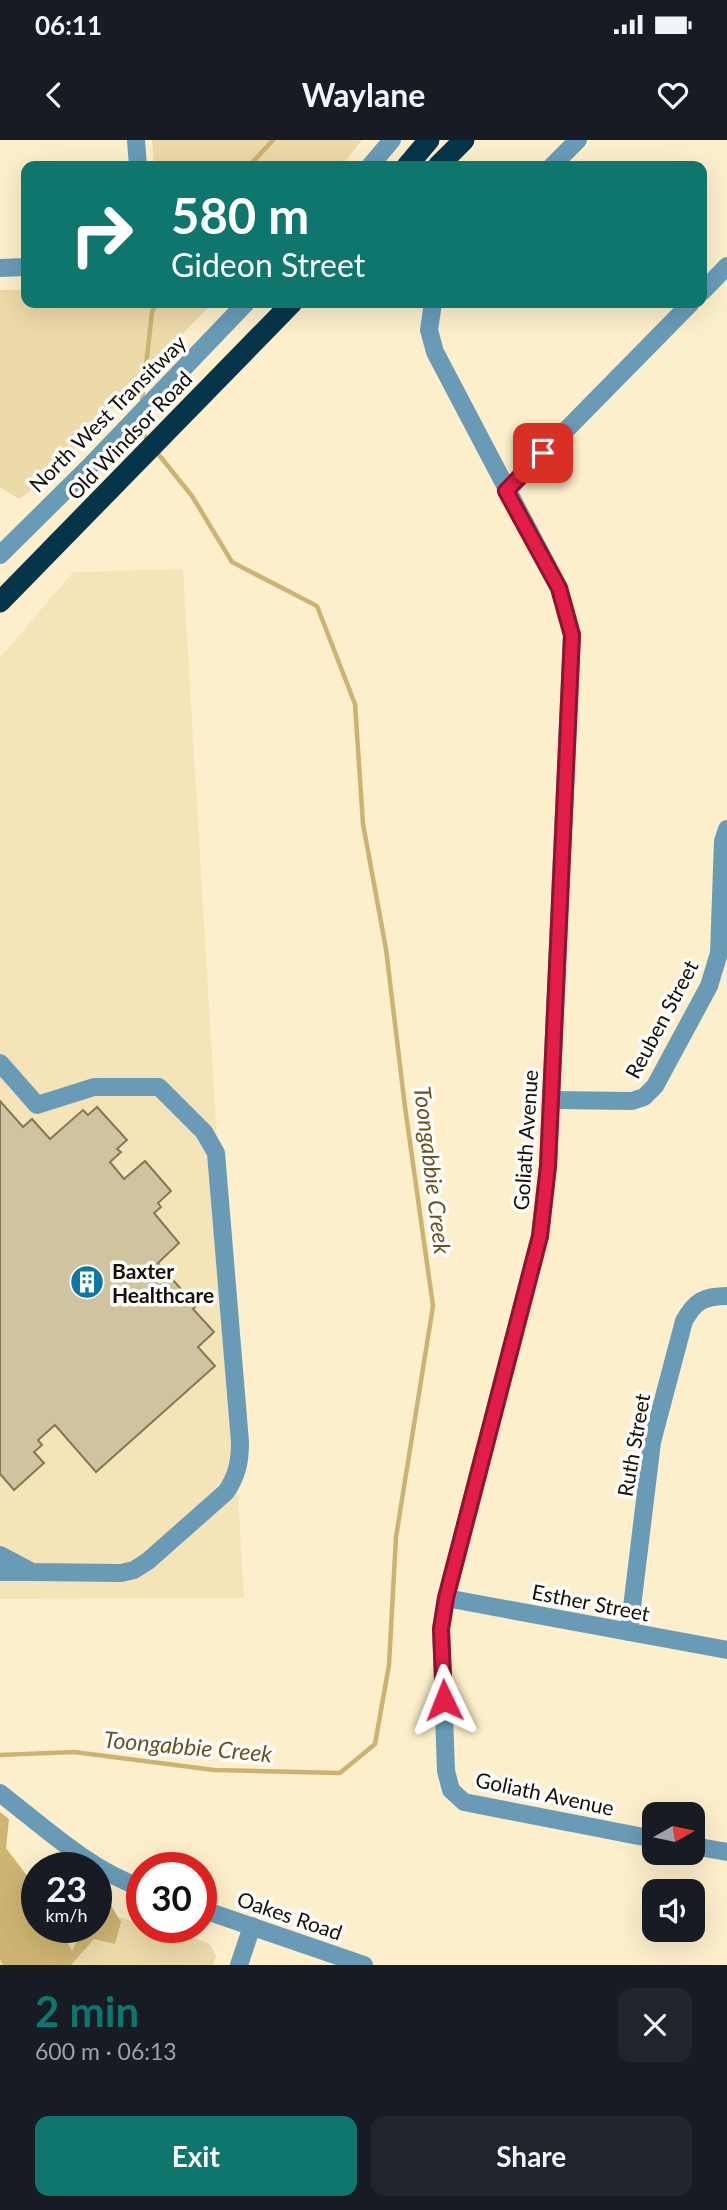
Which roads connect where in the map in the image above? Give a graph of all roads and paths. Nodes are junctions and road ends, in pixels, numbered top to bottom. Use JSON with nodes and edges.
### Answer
{"nodes":[{"id":1,"x":136,"y":140,"type":"edge"},
{"id":2,"x":392,"y":140,"type":"edge"},
{"id":3,"x":429,"y":140,"type":"edge"},
{"id":4,"x":464,"y":140,"type":"edge"},
{"id":5,"x":579,"y":140,"type":"edge"},
{"id":6,"x":138,"y":161,"type":"edge"},
{"id":7,"x":374,"y":161,"type":"edge"},
{"id":8,"x":411,"y":161,"type":"edge"},
{"id":9,"x":443,"y":161,"type":"edge"},
{"id":10,"x":557,"y":161,"type":"edge"},
{"id":11,"x":727,"y":266,"type":"edge"},
{"id":12,"x":21,"y":267,"type":"edge"},
{"id":13,"x":0,"y":268,"type":"edge"},
{"id":14,"x":707,"y":287,"type":"edge"},
{"id":15,"x":241,"y":308,"type":"edge"},
{"id":16,"x":287,"y":308,"type":"edge"},
{"id":17,"x":432,"y":308,"type":"edge"},
{"id":18,"x":686,"y":308,"type":"edge"},
{"id":19,"x":506,"y":491,"type":"junction"},
{"id":20,"x":0,"y":555,"type":"edge"},
{"id":21,"x":0,"y":602,"type":"edge"},
{"id":22,"x":727,"y":829,"type":"edge"},
{"id":23,"x":0,"y":1063,"type":"edge"},
{"id":24,"x":552,"y":1100,"type":"junction"},
{"id":25,"x":727,"y":1296,"type":"edge"},
{"id":26,"x":0,"y":1555,"type":"edge"},
{"id":27,"x":0,"y":1572,"type":"edge"},
{"id":28,"x":32,"y":1572,"type":"junction"},
{"id":29,"x":446,"y":1598,"type":"junction"},
{"id":30,"x":629,"y":1632,"type":"junction"},
{"id":31,"x":727,"y":1650,"type":"edge"},
{"id":32,"x":0,"y":1793,"type":"edge"},
{"id":33,"x":642,"y":1837,"type":"edge"},
{"id":34,"x":705,"y":1848,"type":"edge"},
{"id":35,"x":727,"y":1852,"type":"edge"},
{"id":36,"x":126,"y":1881,"type":"edge"},
{"id":37,"x":217,"y":1914,"type":"edge"},
{"id":38,"x":252,"y":1926,"type":"junction"},
{"id":39,"x":239,"y":1965,"type":"edge"},
{"id":40,"x":364,"y":1965,"type":"edge"}],
"edges":[{"from":1,"to":6,"type":"street"},
{"from":2,"to":7,"type":"street"},
{"from":3,"to":8,"type":"highway"},
{"from":4,"to":9,"type":"highway"},
{"from":5,"to":10,"type":"street"},
{"from":11,"to":14,"type":"street"},
{"from":12,"to":13,"type":"street"},
{"from":15,"to":20,"type":"street","name":"North West Transitway"},
{"from":16,"to":21,"type":"highway","name":"Old Windsor Road"},
{"from":17,"to":19,"type":"street","name":"Goliath Avenue"},
{"from":18,"to":19,"type":"street"},
{"from":19,"to":24,"type":"street","name":"Goliath Avenue"},
{"from":22,"to":24,"type":"street","name":"Reuben Street"},
{"from":23,"to":28,"type":"street"},
{"from":24,"to":29,"type":"street","name":"Goliath Avenue"},
{"from":25,"to":30,"type":"street","name":"Ruth Street"},
{"from":26,"to":28,"type":"street"},
{"from":27,"to":28,"type":"street"},
{"from":29,"to":30,"type":"street","name":"Esther Street"},
{"from":29,"to":33,"type":"street","name":"Goliath Avenue"},
{"from":30,"to":31,"type":"street","name":"Esther Street"},
{"from":32,"to":36,"type":"street"},
{"from":34,"to":35,"type":"street"},
{"from":37,"to":38,"type":"street","name":"Oakes Road"},
{"from":38,"to":39,"type":"street"},
{"from":38,"to":40,"type":"street","name":"Oakes Road"}]}
